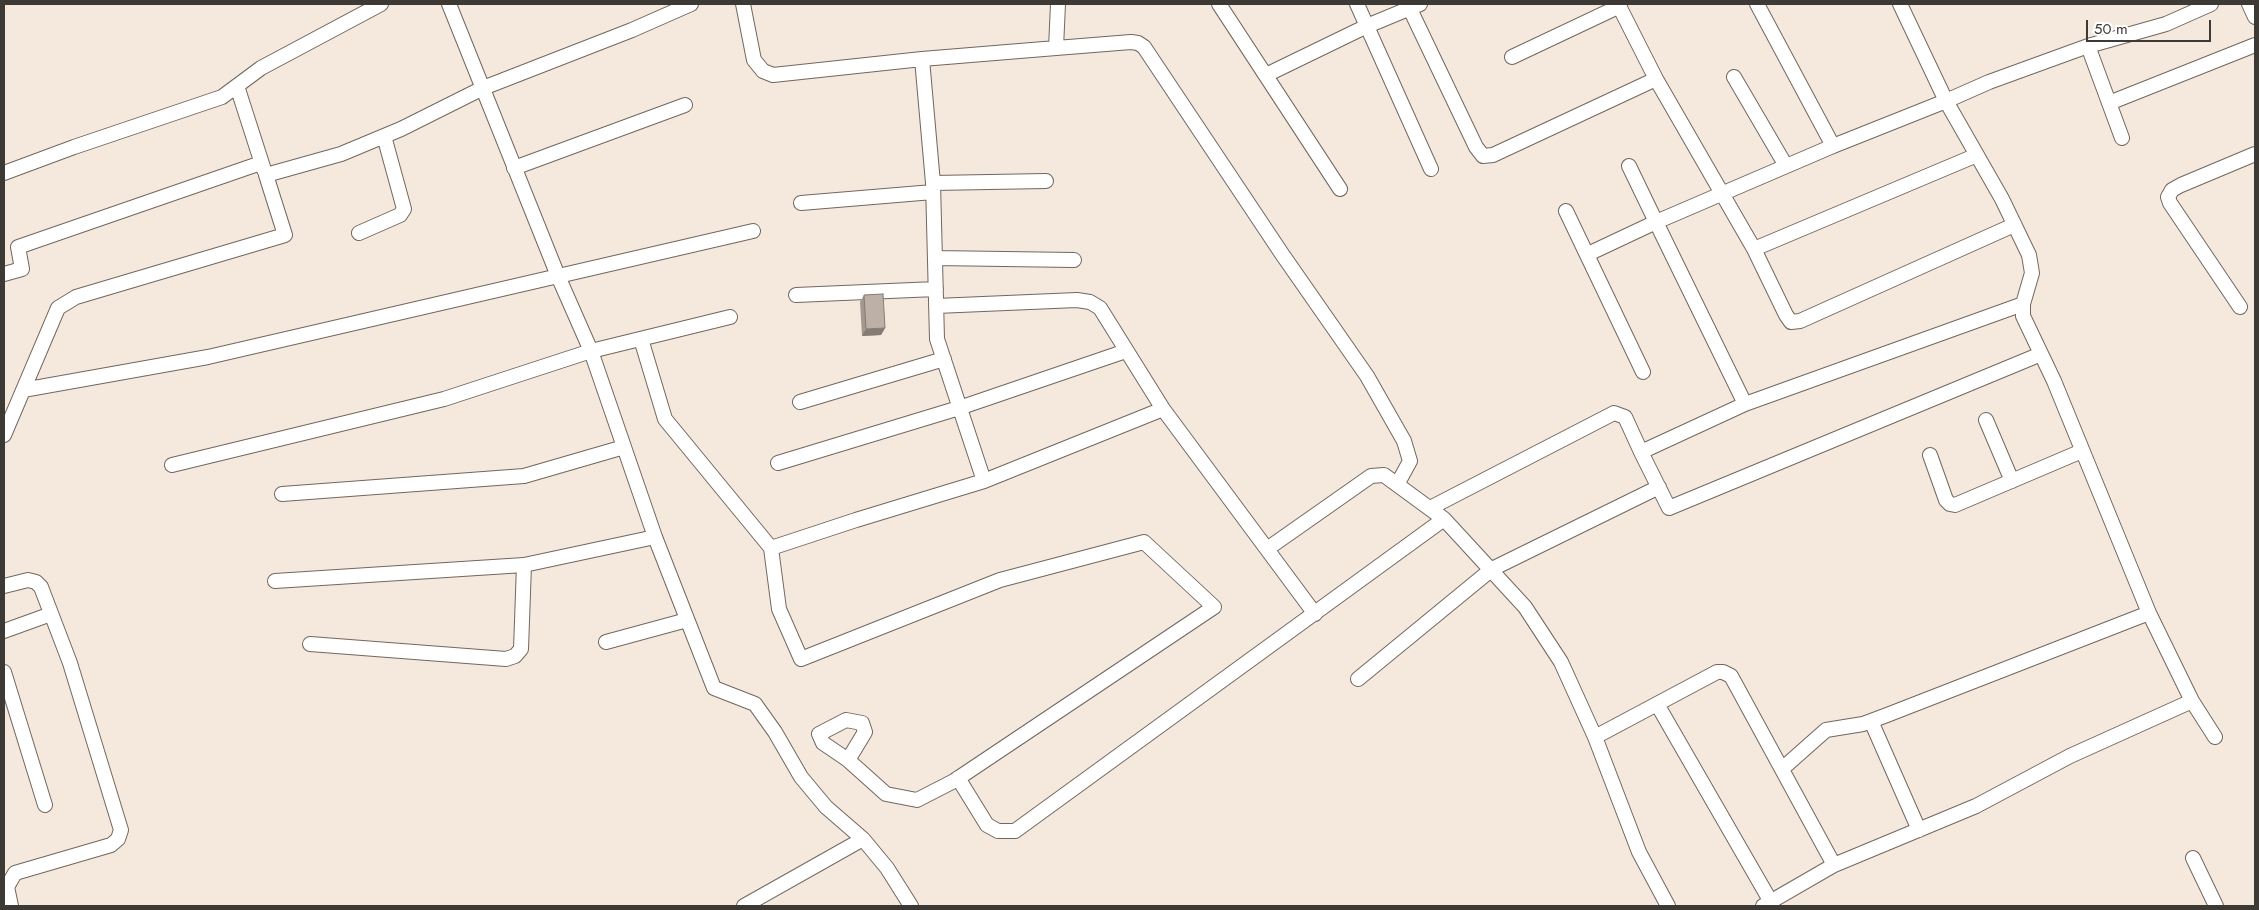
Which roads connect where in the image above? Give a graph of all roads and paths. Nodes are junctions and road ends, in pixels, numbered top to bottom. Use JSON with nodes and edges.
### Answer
{"nodes":[{"id":1,"x":381,"y":4,"type":"edge"},
{"id":2,"x":449,"y":4,"type":"edge"},
{"id":3,"x":691,"y":4,"type":"edge"},
{"id":4,"x":743,"y":4,"type":"edge"},
{"id":5,"x":1058,"y":4,"type":"edge"},
{"id":6,"x":1220,"y":4,"type":"edge"},
{"id":7,"x":1357,"y":4,"type":"edge"},
{"id":8,"x":1757,"y":4,"type":"edge"},
{"id":9,"x":1900,"y":4,"type":"edge"},
{"id":10,"x":2210,"y":4,"type":"edge"},
{"id":11,"x":2249,"y":4,"type":"edge"},
{"id":12,"x":1417,"y":5,"type":"edge"},
{"id":13,"x":1619,"y":5,"type":"edge"},
{"id":14,"x":674,"y":7,"type":"edge"},
{"id":15,"x":2255,"y":17,"type":"edge"},
{"id":16,"x":1367,"y":26,"type":"junction"},
{"id":17,"x":2255,"y":45,"type":"edge"},
{"id":18,"x":2088,"y":46,"type":"junction"},
{"id":19,"x":1056,"y":48,"type":"junction"},
{"id":20,"x":1512,"y":57,"type":"dead end"},
{"id":21,"x":922,"y":59,"type":"junction"},
{"id":22,"x":1266,"y":75,"type":"junction"},
{"id":23,"x":1734,"y":77,"type":"dead end"},
{"id":24,"x":1656,"y":79,"type":"junction"},
{"id":25,"x":238,"y":86,"type":"junction"},
{"id":26,"x":483,"y":88,"type":"junction"},
{"id":27,"x":1946,"y":101,"type":"junction"},
{"id":28,"x":2109,"y":103,"type":"junction"},
{"id":29,"x":685,"y":105,"type":"dead end"},
{"id":30,"x":384,"y":136,"type":"junction"},
{"id":31,"x":2122,"y":138,"type":"dead end"},
{"id":32,"x":1833,"y":146,"type":"junction"},
{"id":33,"x":1977,"y":155,"type":"junction"},
{"id":34,"x":2254,"y":157,"type":"edge"},
{"id":35,"x":1629,"y":166,"type":"dead end"},
{"id":36,"x":1786,"y":166,"type":"junction"},
{"id":37,"x":514,"y":168,"type":"junction"},
{"id":38,"x":264,"y":169,"type":"junction"},
{"id":39,"x":1431,"y":169,"type":"dead end"},
{"id":40,"x":4,"y":173,"type":"edge"},
{"id":41,"x":1046,"y":181,"type":"dead end"},
{"id":42,"x":933,"y":188,"type":"junction"},
{"id":43,"x":1340,"y":189,"type":"dead end"},
{"id":44,"x":1722,"y":193,"type":"junction"},
{"id":45,"x":801,"y":203,"type":"dead end"},
{"id":46,"x":1566,"y":211,"type":"dead end"},
{"id":47,"x":1656,"y":222,"type":"junction"},
{"id":48,"x":2014,"y":225,"type":"junction"},
{"id":49,"x":753,"y":231,"type":"dead end"},
{"id":50,"x":359,"y":232,"type":"dead end"},
{"id":51,"x":1754,"y":249,"type":"junction"},
{"id":52,"x":1588,"y":254,"type":"junction"},
{"id":53,"x":935,"y":258,"type":"junction"},
{"id":54,"x":1074,"y":260,"type":"dead end"},
{"id":55,"x":4,"y":274,"type":"edge"},
{"id":56,"x":558,"y":276,"type":"junction"},
{"id":57,"x":936,"y":289,"type":"junction"},
{"id":58,"x":796,"y":295,"type":"dead end"},
{"id":59,"x":2023,"y":304,"type":"junction"},
{"id":60,"x":936,"y":306,"type":"junction"},
{"id":61,"x":2240,"y":307,"type":"dead end"},
{"id":62,"x":730,"y":317,"type":"dead end"},
{"id":63,"x":641,"y":339,"type":"junction"},
{"id":64,"x":591,"y":351,"type":"junction"},
{"id":65,"x":1126,"y":351,"type":"junction"},
{"id":66,"x":2041,"y":354,"type":"junction"},
{"id":67,"x":944,"y":359,"type":"junction"},
{"id":68,"x":1643,"y":372,"type":"dead end"},
{"id":69,"x":23,"y":390,"type":"junction"},
{"id":70,"x":800,"y":402,"type":"dead end"},
{"id":71,"x":1745,"y":404,"type":"junction"},
{"id":72,"x":959,"y":408,"type":"junction"},
{"id":73,"x":1163,"y":409,"type":"junction"},
{"id":74,"x":1986,"y":420,"type":"dead end"},
{"id":75,"x":4,"y":435,"type":"edge"},
{"id":76,"x":624,"y":447,"type":"junction"},
{"id":77,"x":2082,"y":451,"type":"junction"},
{"id":78,"x":1641,"y":452,"type":"junction"},
{"id":79,"x":1930,"y":454,"type":"dead end"},
{"id":80,"x":778,"y":463,"type":"dead end"},
{"id":81,"x":172,"y":465,"type":"dead end"},
{"id":82,"x":984,"y":481,"type":"junction"},
{"id":83,"x":2012,"y":481,"type":"junction"},
{"id":84,"x":1398,"y":483,"type":"junction"},
{"id":85,"x":1659,"y":487,"type":"junction"},
{"id":86,"x":282,"y":494,"type":"dead end"},
{"id":87,"x":1430,"y":508,"type":"junction"},
{"id":88,"x":1444,"y":519,"type":"junction"},
{"id":89,"x":656,"y":537,"type":"junction"},
{"id":90,"x":771,"y":548,"type":"junction"},
{"id":91,"x":1267,"y":549,"type":"junction"},
{"id":92,"x":524,"y":565,"type":"junction"},
{"id":93,"x":1492,"y":569,"type":"junction"},
{"id":94,"x":275,"y":581,"type":"dead end"},
{"id":95,"x":4,"y":586,"type":"edge"},
{"id":96,"x":2149,"y":613,"type":"junction"},
{"id":97,"x":51,"y":614,"type":"junction"},
{"id":98,"x":1314,"y":614,"type":"junction"},
{"id":99,"x":687,"y":620,"type":"junction"},
{"id":100,"x":4,"y":631,"type":"edge"},
{"id":101,"x":606,"y":642,"type":"dead end"},
{"id":102,"x":310,"y":644,"type":"dead end"},
{"id":103,"x":4,"y":672,"type":"edge"},
{"id":104,"x":1358,"y":679,"type":"dead end"},
{"id":105,"x":2192,"y":701,"type":"junction"},
{"id":106,"x":1657,"y":704,"type":"junction"},
{"id":107,"x":1871,"y":721,"type":"junction"},
{"id":108,"x":1595,"y":737,"type":"junction"},
{"id":109,"x":2215,"y":737,"type":"dead end"},
{"id":110,"x":848,"y":760,"type":"dead end"},
{"id":111,"x":1782,"y":769,"type":"junction"},
{"id":112,"x":958,"y":778,"type":"junction"},
{"id":113,"x":45,"y":805,"type":"dead end"},
{"id":114,"x":1919,"y":830,"type":"junction"},
{"id":115,"x":863,"y":839,"type":"junction"},
{"id":116,"x":2193,"y":858,"type":"dead end"},
{"id":117,"x":1834,"y":865,"type":"junction"},
{"id":118,"x":1767,"y":904,"type":"edge"},
{"id":119,"x":11,"y":906,"type":"edge"},
{"id":120,"x":744,"y":906,"type":"edge"},
{"id":121,"x":911,"y":906,"type":"edge"},
{"id":122,"x":1668,"y":906,"type":"edge"},
{"id":123,"x":2216,"y":906,"type":"edge"}],
"edges":[{"from":1,"to":25,"type":"street"},
{"from":2,"to":26,"type":"street"},
{"from":3,"to":14,"type":"street"},
{"from":4,"to":21,"type":"street"},
{"from":5,"to":19,"type":"street"},
{"from":6,"to":22,"type":"street"},
{"from":7,"to":16,"type":"street"},
{"from":8,"to":32,"type":"street"},
{"from":9,"to":27,"type":"street"},
{"from":10,"to":18,"type":"street"},
{"from":11,"to":15,"type":"street"},
{"from":12,"to":16,"type":"street"},
{"from":12,"to":24,"type":"street"},
{"from":13,"to":20,"type":"street"},
{"from":13,"to":24,"type":"street"},
{"from":14,"to":26,"type":"street"},
{"from":16,"to":22,"type":"street"},
{"from":16,"to":39,"type":"street"},
{"from":17,"to":28,"type":"street"},
{"from":18,"to":27,"type":"street"},
{"from":18,"to":28,"type":"street"},
{"from":19,"to":21,"type":"street"},
{"from":19,"to":84,"type":"street"},
{"from":21,"to":42,"type":"street"},
{"from":22,"to":43,"type":"street"},
{"from":23,"to":36,"type":"street"},
{"from":24,"to":44,"type":"street"},
{"from":25,"to":38,"type":"street"},
{"from":25,"to":40,"type":"street"},
{"from":26,"to":30,"type":"street"},
{"from":26,"to":37,"type":"street"},
{"from":27,"to":32,"type":"street"},
{"from":27,"to":33,"type":"street"},
{"from":28,"to":31,"type":"street"},
{"from":29,"to":37,"type":"street"},
{"from":30,"to":38,"type":"street"},
{"from":30,"to":50,"type":"street"},
{"from":32,"to":36,"type":"street"},
{"from":33,"to":48,"type":"street"},
{"from":33,"to":51,"type":"street"},
{"from":34,"to":61,"type":"street"},
{"from":35,"to":47,"type":"street"},
{"from":36,"to":44,"type":"street"},
{"from":37,"to":56,"type":"street"},
{"from":38,"to":55,"type":"street"},
{"from":38,"to":69,"type":"street"},
{"from":41,"to":42,"type":"street"},
{"from":42,"to":45,"type":"street"},
{"from":42,"to":53,"type":"street"},
{"from":44,"to":47,"type":"street"},
{"from":44,"to":51,"type":"street"},
{"from":46,"to":52,"type":"street"},
{"from":47,"to":52,"type":"street"},
{"from":47,"to":71,"type":"street"},
{"from":48,"to":51,"type":"street"},
{"from":48,"to":59,"type":"street"},
{"from":49,"to":56,"type":"street"},
{"from":52,"to":68,"type":"street"},
{"from":53,"to":54,"type":"street"},
{"from":53,"to":57,"type":"street"},
{"from":56,"to":64,"type":"street"},
{"from":56,"to":69,"type":"street"},
{"from":57,"to":58,"type":"street"},
{"from":57,"to":60,"type":"street"},
{"from":59,"to":66,"type":"street"},
{"from":59,"to":71,"type":"street"},
{"from":60,"to":65,"type":"street"},
{"from":60,"to":67,"type":"street"},
{"from":62,"to":63,"type":"street"},
{"from":63,"to":64,"type":"street"},
{"from":63,"to":90,"type":"street"},
{"from":64,"to":76,"type":"street"},
{"from":64,"to":81,"type":"street"},
{"from":65,"to":72,"type":"street"},
{"from":65,"to":73,"type":"street"},
{"from":66,"to":77,"type":"street"},
{"from":66,"to":85,"type":"street"},
{"from":67,"to":70,"type":"street"},
{"from":67,"to":72,"type":"street"},
{"from":69,"to":75,"type":"street"},
{"from":71,"to":78,"type":"street"},
{"from":72,"to":80,"type":"street"},
{"from":72,"to":82,"type":"street"},
{"from":73,"to":82,"type":"street"},
{"from":73,"to":91,"type":"street"},
{"from":74,"to":83,"type":"street"},
{"from":76,"to":86,"type":"street"},
{"from":76,"to":89,"type":"street"},
{"from":77,"to":83,"type":"street"},
{"from":77,"to":96,"type":"street"},
{"from":78,"to":85,"type":"street"},
{"from":78,"to":87,"type":"street"},
{"from":79,"to":83,"type":"street"},
{"from":82,"to":90,"type":"street"},
{"from":84,"to":87,"type":"street"},
{"from":84,"to":91,"type":"street"},
{"from":85,"to":93,"type":"street"},
{"from":87,"to":88,"type":"street"},
{"from":88,"to":93,"type":"street"},
{"from":88,"to":98,"type":"street"},
{"from":89,"to":92,"type":"street"},
{"from":89,"to":99,"type":"street"},
{"from":90,"to":112,"type":"street"},
{"from":91,"to":98,"type":"street"},
{"from":92,"to":94,"type":"street"},
{"from":92,"to":102,"type":"street"},
{"from":93,"to":104,"type":"street"},
{"from":93,"to":108,"type":"street"},
{"from":95,"to":97,"type":"street"},
{"from":96,"to":105,"type":"street"},
{"from":96,"to":107,"type":"street"},
{"from":97,"to":100,"type":"street"},
{"from":97,"to":119,"type":"street"},
{"from":98,"to":112,"type":"street"},
{"from":99,"to":101,"type":"street"},
{"from":99,"to":115,"type":"street"},
{"from":103,"to":113,"type":"street"},
{"from":105,"to":109,"type":"street"},
{"from":105,"to":114,"type":"street"},
{"from":106,"to":108,"type":"street"},
{"from":106,"to":111,"type":"street"},
{"from":106,"to":118,"type":"street"},
{"from":107,"to":111,"type":"street"},
{"from":107,"to":114,"type":"street"},
{"from":108,"to":122,"type":"street"},
{"from":110,"to":112,"type":"street"},
{"from":111,"to":117,"type":"street"},
{"from":114,"to":117,"type":"street"},
{"from":115,"to":120,"type":"street"},
{"from":115,"to":121,"type":"street"},
{"from":116,"to":123,"type":"street"},
{"from":117,"to":118,"type":"street"}]}
